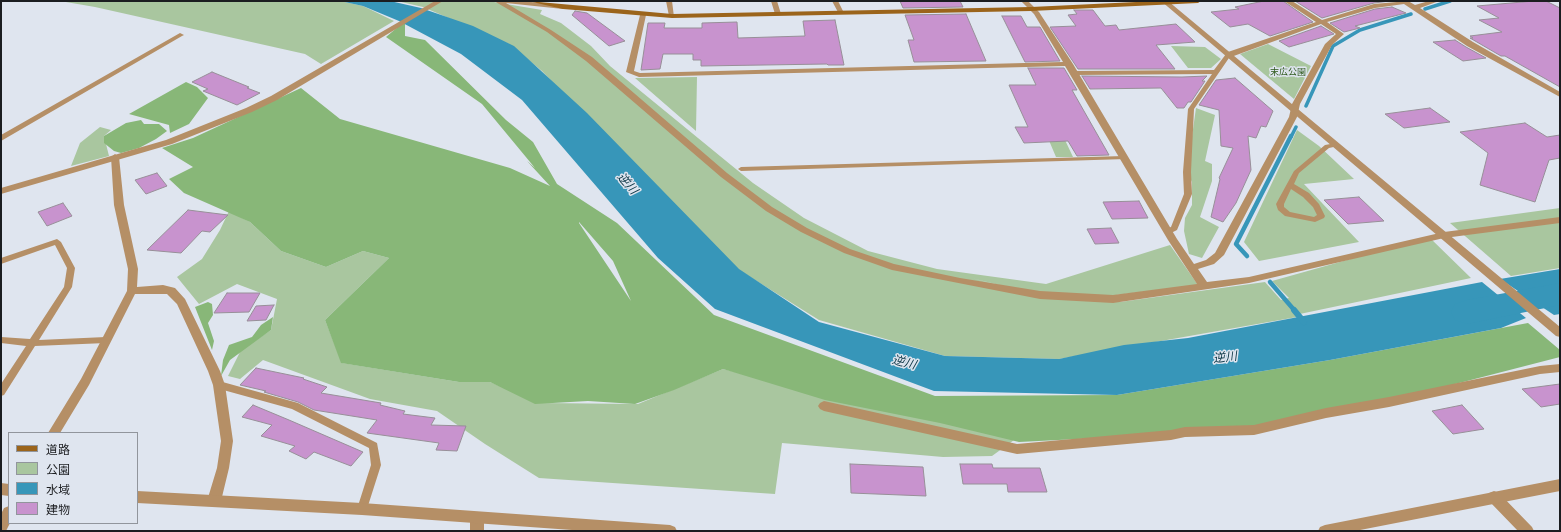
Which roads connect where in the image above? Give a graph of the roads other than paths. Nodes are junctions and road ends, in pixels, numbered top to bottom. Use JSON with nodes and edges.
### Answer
{"nodes":[{"id":1,"x":440,"y":1,"type":"edge"},
{"id":2,"x":497,"y":1,"type":"edge"},
{"id":3,"x":501,"y":1,"type":"edge"},
{"id":4,"x":531,"y":1,"type":"edge"},
{"id":5,"x":669,"y":1,"type":"edge"},
{"id":6,"x":774,"y":1,"type":"edge"},
{"id":7,"x":835,"y":1,"type":"edge"},
{"id":8,"x":1024,"y":1,"type":"edge"},
{"id":9,"x":1198,"y":1,"type":"edge"},
{"id":10,"x":1286,"y":1,"type":"edge"},
{"id":11,"x":1404,"y":1,"type":"edge"},
{"id":12,"x":1436,"y":1,"type":"edge"},
{"id":13,"x":1166,"y":2,"type":"edge"},
{"id":14,"x":563,"y":7,"type":"junction"},
{"id":15,"x":1414,"y":8,"type":"junction"},
{"id":16,"x":1032,"y":9,"type":"junction"},
{"id":17,"x":841,"y":13,"type":"junction"},
{"id":18,"x":778,"y":14,"type":"junction"},
{"id":19,"x":643,"y":15,"type":"junction"},
{"id":20,"x":672,"y":16,"type":"junction"},
{"id":21,"x":1321,"y":22,"type":"junction"},
{"id":22,"x":180,"y":35,"type":"dead end"},
{"id":23,"x":1228,"y":55,"type":"junction"},
{"id":24,"x":1068,"y":64,"type":"junction"},
{"id":25,"x":1216,"y":72,"type":"junction"},
{"id":26,"x":1074,"y":73,"type":"junction"},
{"id":27,"x":1560,"y":95,"type":"edge"},
{"id":28,"x":1295,"y":110,"type":"junction"},
{"id":29,"x":1,"y":138,"type":"edge"},
{"id":30,"x":1336,"y":145,"type":"junction"},
{"id":31,"x":115,"y":157,"type":"junction"},
{"id":32,"x":1124,"y":158,"type":"junction"},
{"id":33,"x":741,"y":169,"type":"dead end"},
{"id":34,"x":1290,"y":185,"type":"junction"},
{"id":35,"x":1,"y":191,"type":"edge"},
{"id":36,"x":1560,"y":220,"type":"edge"},
{"id":37,"x":1168,"y":231,"type":"junction"},
{"id":38,"x":1444,"y":236,"type":"junction"},
{"id":39,"x":1,"y":261,"type":"edge"},
{"id":40,"x":1191,"y":268,"type":"junction"},
{"id":41,"x":1204,"y":286,"type":"junction"},
{"id":42,"x":132,"y":291,"type":"junction"},
{"id":43,"x":1560,"y":333,"type":"edge"},
{"id":44,"x":1,"y":340,"type":"edge"},
{"id":45,"x":106,"y":340,"type":"junction"},
{"id":46,"x":33,"y":343,"type":"junction"},
{"id":47,"x":1560,"y":368,"type":"edge"},
{"id":48,"x":219,"y":385,"type":"junction"},
{"id":49,"x":1,"y":392,"type":"edge"},
{"id":50,"x":824,"y":406,"type":"dead end"},
{"id":51,"x":55,"y":432,"type":"edge"},
{"id":52,"x":1560,"y":485,"type":"edge"},
{"id":53,"x":138,"y":497,"type":"edge"},
{"id":54,"x":1494,"y":497,"type":"junction"},
{"id":55,"x":214,"y":501,"type":"junction"},
{"id":56,"x":362,"y":509,"type":"junction"},
{"id":57,"x":8,"y":514,"type":"edge"},
{"id":58,"x":477,"y":525,"type":"edge"},
{"id":59,"x":1,"y":527,"type":"edge"},
{"id":60,"x":670,"y":531,"type":"edge"},
{"id":61,"x":1325,"y":531,"type":"edge"},
{"id":62,"x":1527,"y":531,"type":"edge"}],
"edges":[{"from":1,"to":31,"type":"street"},
{"from":2,"to":41,"type":"street"},
{"from":3,"to":14,"type":"street"},
{"from":4,"to":14,"type":"main road"},
{"from":5,"to":20,"type":"street"},
{"from":6,"to":18,"type":"lane"},
{"from":7,"to":17,"type":"lane"},
{"from":8,"to":16,"type":"street"},
{"from":9,"to":13,"type":"main road"},
{"from":10,"to":21,"type":"street"},
{"from":11,"to":15,"type":"street"},
{"from":11,"to":21,"type":"street"},
{"from":12,"to":15,"type":"street"},
{"from":13,"to":16,"type":"main road"},
{"from":13,"to":23,"type":"street"},
{"from":14,"to":19,"type":"main road"},
{"from":15,"to":27,"type":"street"},
{"from":16,"to":17,"type":"main road"},
{"from":16,"to":24,"type":"street"},
{"from":17,"to":18,"type":"main road"},
{"from":18,"to":20,"type":"main road"},
{"from":19,"to":20,"type":"main road"},
{"from":19,"to":24,"type":"street"},
{"from":21,"to":23,"type":"street"},
{"from":21,"to":28,"type":"street"},
{"from":22,"to":29,"type":"street"},
{"from":23,"to":25,"type":"lane"},
{"from":23,"to":28,"type":"street"},
{"from":24,"to":26,"type":"street"},
{"from":25,"to":26,"type":"lane"},
{"from":25,"to":37,"type":"lane"},
{"from":26,"to":32,"type":"street"},
{"from":28,"to":30,"type":"street"},
{"from":28,"to":40,"type":"street"},
{"from":30,"to":34,"type":"lane"},
{"from":30,"to":38,"type":"street"},
{"from":31,"to":35,"type":"street"},
{"from":31,"to":42,"type":"street"},
{"from":32,"to":33,"type":"lane"},
{"from":32,"to":37,"type":"street"},
{"from":34,"to":34,"type":"lane"},
{"from":36,"to":38,"type":"street"},
{"from":37,"to":40,"type":"street"},
{"from":38,"to":41,"type":"street"},
{"from":38,"to":43,"type":"street"},
{"from":39,"to":46,"type":"lane"},
{"from":40,"to":41,"type":"street"},
{"from":42,"to":45,"type":"street"},
{"from":42,"to":48,"type":"street"},
{"from":44,"to":46,"type":"lane"},
{"from":45,"to":46,"type":"lane"},
{"from":45,"to":51,"type":"street"},
{"from":46,"to":49,"type":"lane"},
{"from":47,"to":50,"type":"street"},
{"from":48,"to":55,"type":"street"},
{"from":48,"to":56,"type":"lane"},
{"from":52,"to":54,"type":"street"},
{"from":53,"to":55,"type":"street"},
{"from":54,"to":61,"type":"street"},
{"from":54,"to":62,"type":"street"},
{"from":55,"to":56,"type":"street"},
{"from":56,"to":58,"type":"street"},
{"from":57,"to":59,"type":"street"},
{"from":58,"to":60,"type":"street"}]}
